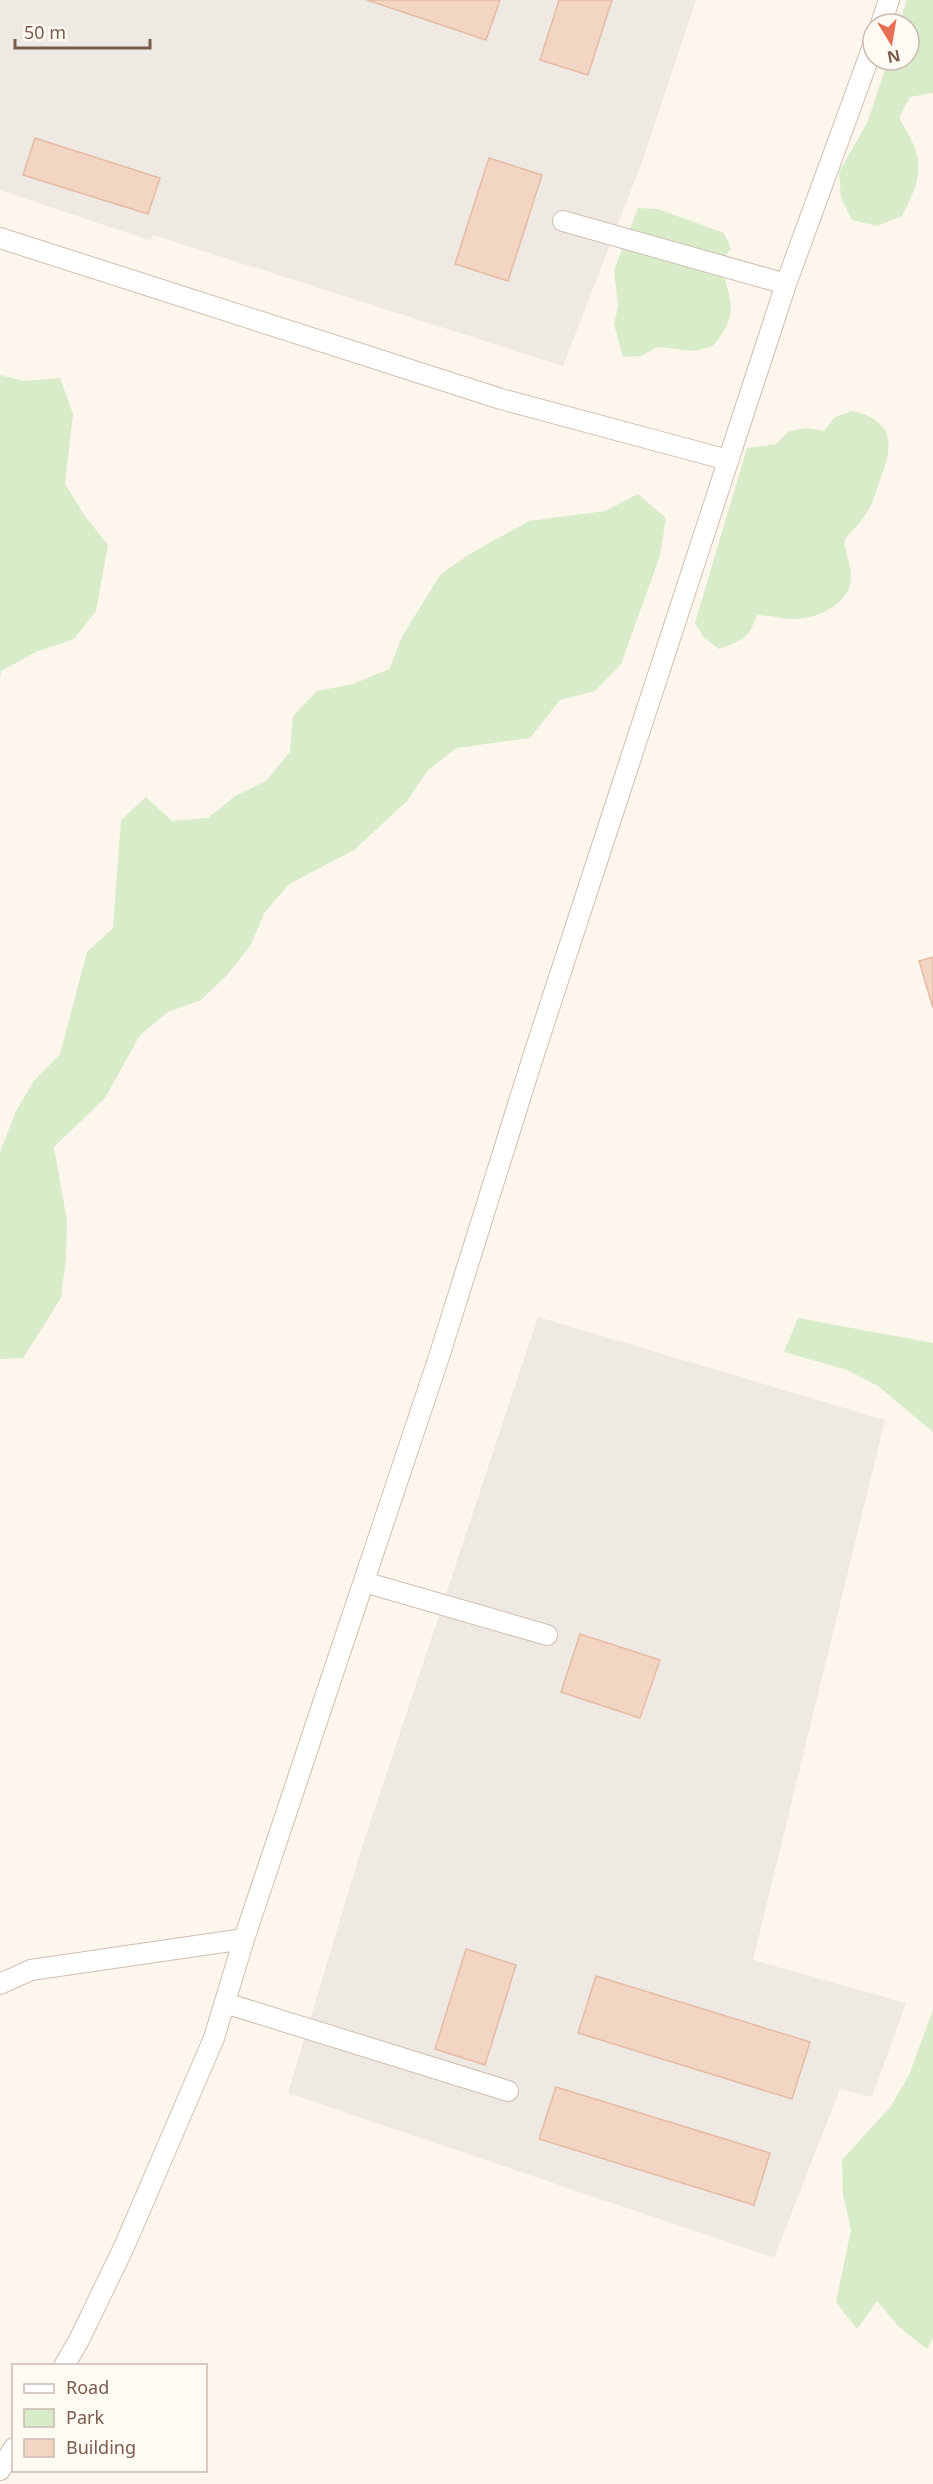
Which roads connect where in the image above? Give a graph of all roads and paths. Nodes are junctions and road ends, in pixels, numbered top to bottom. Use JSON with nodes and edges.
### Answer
{"nodes":[{"id":1,"x":863,"y":72,"type":"edge"},
{"id":2,"x":563,"y":221,"type":"dead end"},
{"id":3,"x":0,"y":238,"type":"edge"},
{"id":4,"x":786,"y":284,"type":"junction"},
{"id":5,"x":728,"y":460,"type":"junction"},
{"id":6,"x":364,"y":1582,"type":"junction"},
{"id":7,"x":547,"y":1635,"type":"dead end"},
{"id":8,"x":244,"y":1939,"type":"junction"},
{"id":9,"x":0,"y":1984,"type":"edge"},
{"id":10,"x":225,"y":2003,"type":"junction"},
{"id":11,"x":508,"y":2091,"type":"dead end"},
{"id":12,"x":65,"y":2364,"type":"edge"},
{"id":13,"x":12,"y":2451,"type":"edge"},
{"id":14,"x":0,"y":2470,"type":"edge"}],
"edges":[{"from":1,"to":4,"type":"street"},
{"from":2,"to":4,"type":"street"},
{"from":3,"to":5,"type":"street"},
{"from":4,"to":5,"type":"street"},
{"from":5,"to":6,"type":"street"},
{"from":6,"to":7,"type":"street"},
{"from":6,"to":8,"type":"street"},
{"from":8,"to":9,"type":"street"},
{"from":8,"to":10,"type":"street"},
{"from":10,"to":11,"type":"street"},
{"from":10,"to":12,"type":"street"},
{"from":13,"to":14,"type":"street"}]}
